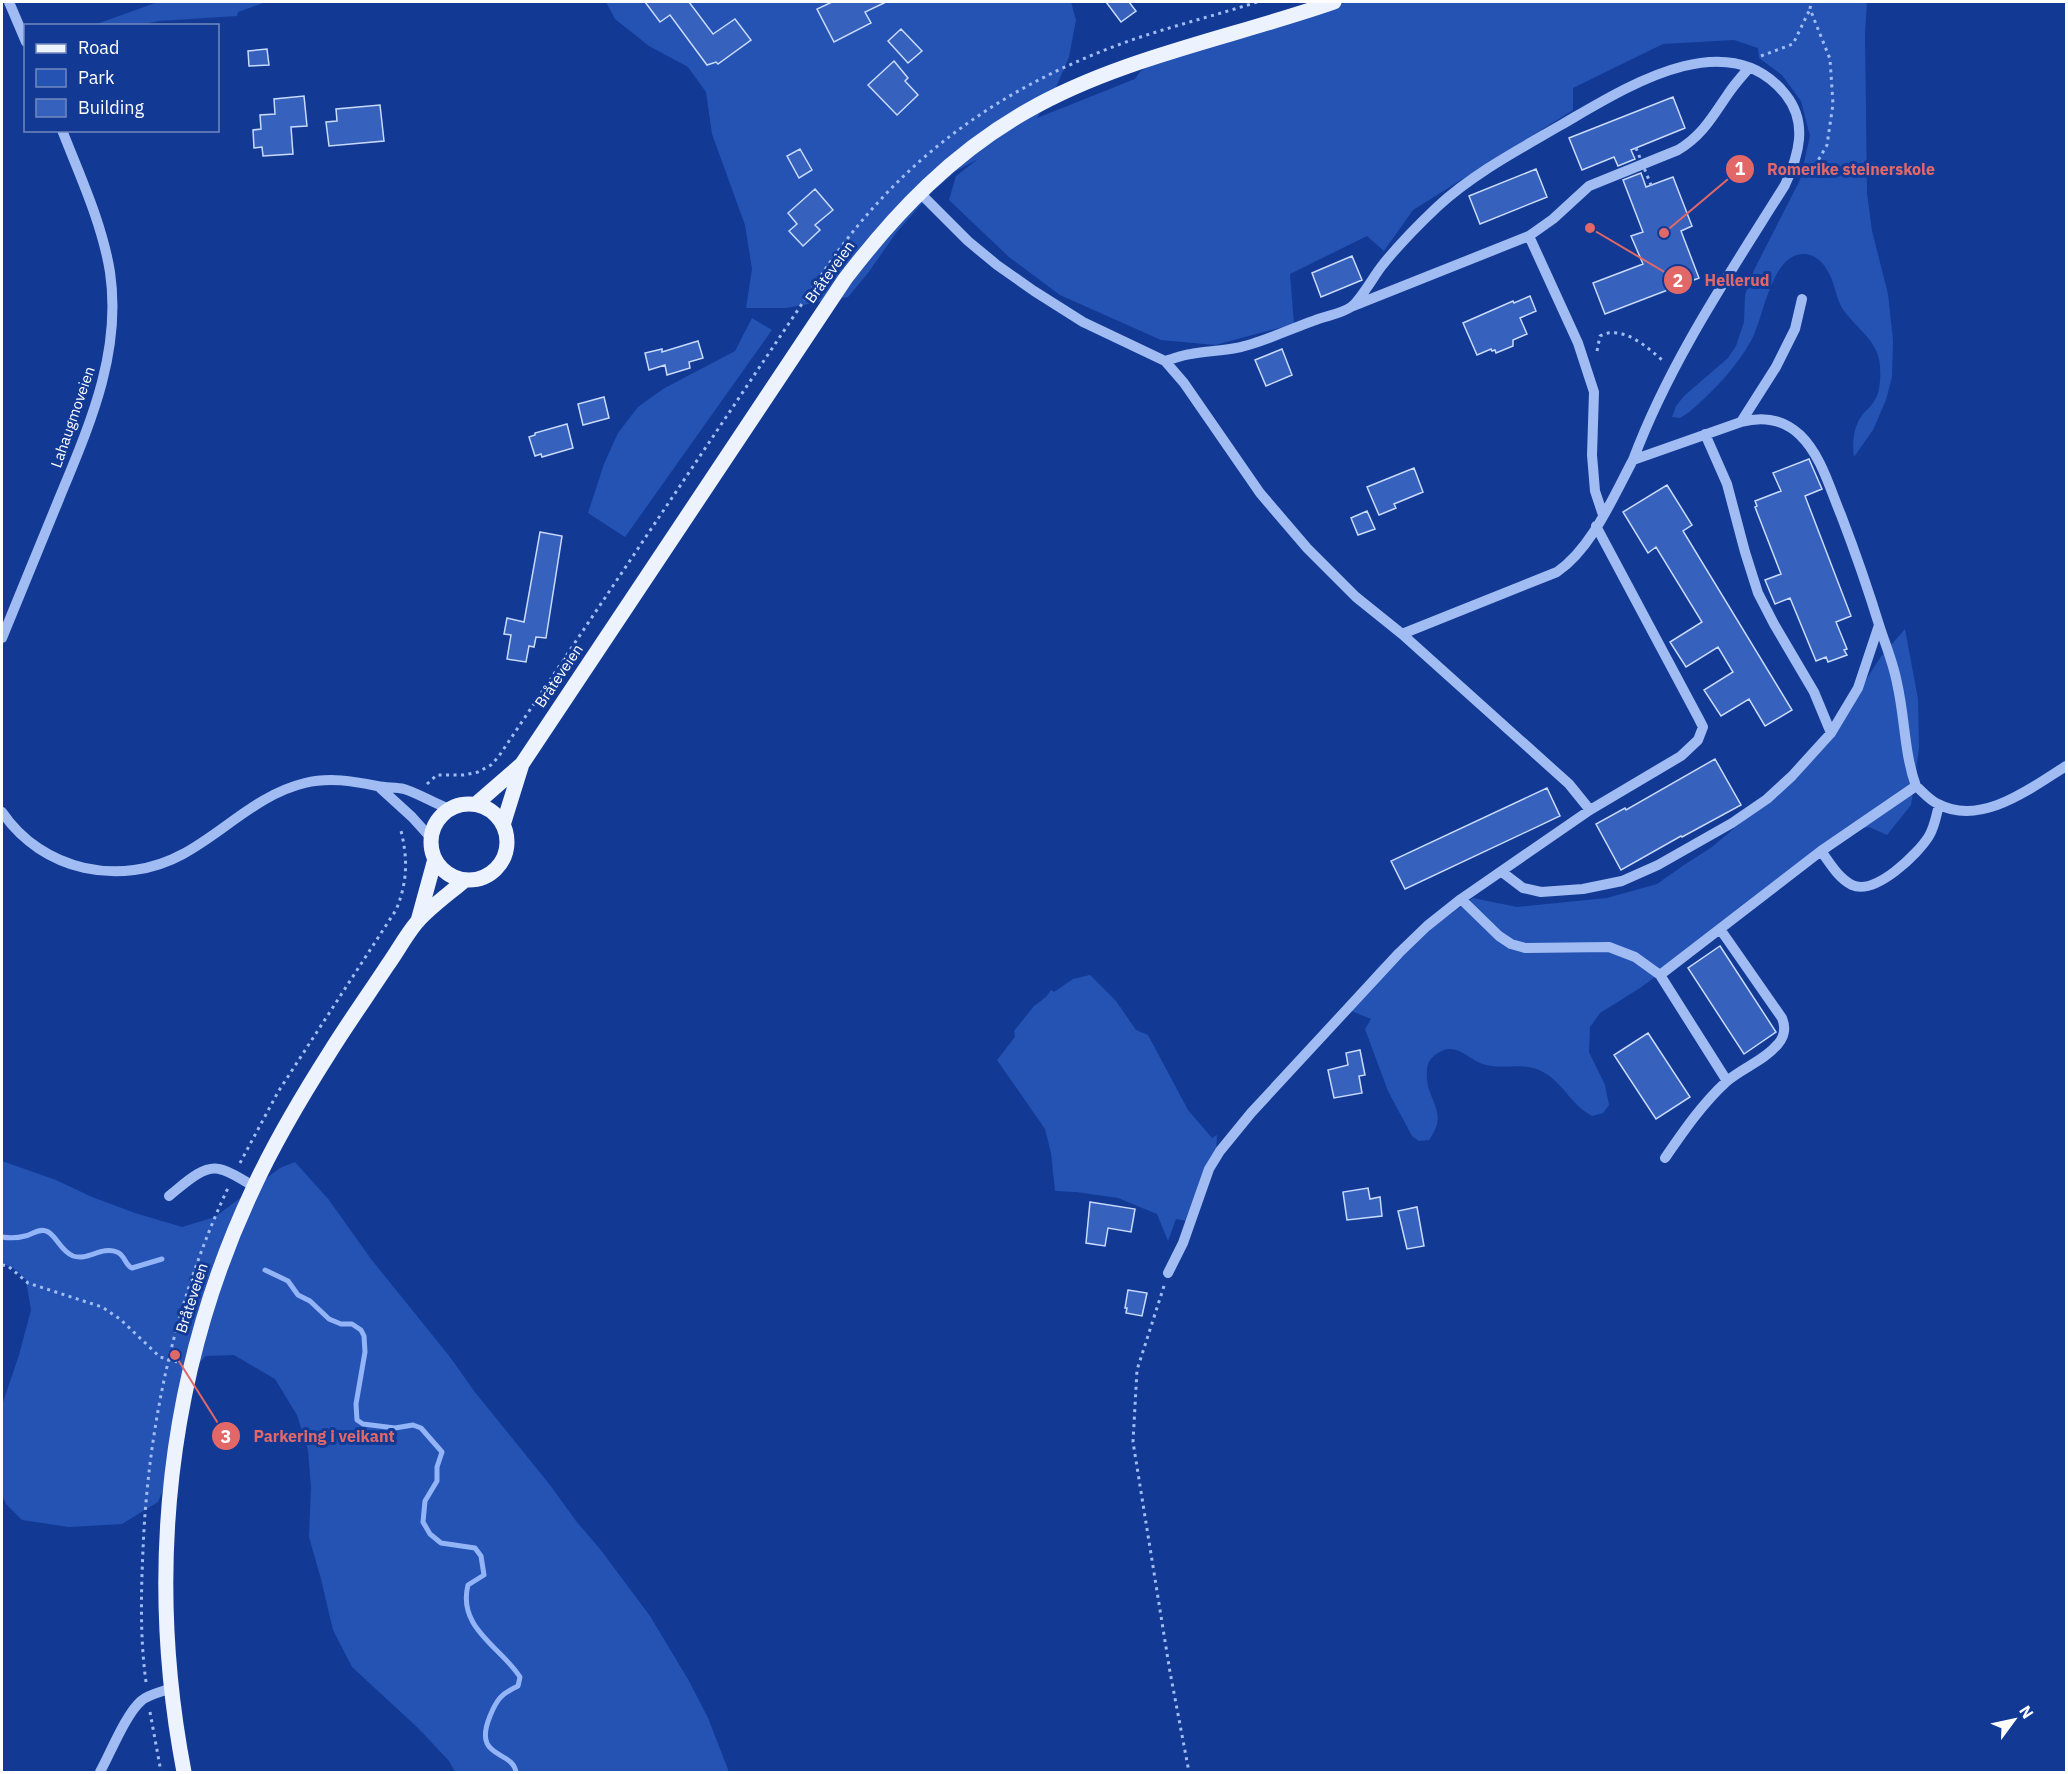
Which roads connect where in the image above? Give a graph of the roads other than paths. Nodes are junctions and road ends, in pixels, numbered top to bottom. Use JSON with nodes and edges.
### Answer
{"nodes":[{"id":1,"x":9,"y":2,"type":"edge"},
{"id":2,"x":1334,"y":2,"type":"edge"},
{"id":3,"x":24,"y":37,"type":"edge"},
{"id":4,"x":1749,"y":68,"type":"junction"},
{"id":5,"x":63,"y":132,"type":"edge"},
{"id":6,"x":919,"y":192,"type":"junction"},
{"id":7,"x":1529,"y":236,"type":"junction"},
{"id":8,"x":1802,"y":299,"type":"dead end"},
{"id":9,"x":1352,"y":306,"type":"junction"},
{"id":10,"x":1165,"y":361,"type":"junction"},
{"id":11,"x":1741,"y":422,"type":"junction"},
{"id":12,"x":1705,"y":434,"type":"junction"},
{"id":13,"x":1634,"y":460,"type":"junction"},
{"id":14,"x":1603,"y":515,"type":"junction"},
{"id":15,"x":1596,"y":526,"type":"junction"},
{"id":16,"x":1879,"y":624,"type":"junction"},
{"id":17,"x":1402,"y":634,"type":"junction"},
{"id":18,"x":2,"y":638,"type":"edge"},
{"id":19,"x":1831,"y":733,"type":"junction"},
{"id":20,"x":522,"y":764,"type":"junction"},
{"id":21,"x":2067,"y":766,"type":"edge"},
{"id":22,"x":378,"y":786,"type":"junction"},
{"id":23,"x":1916,"y":786,"type":"junction"},
{"id":24,"x":476,"y":804,"type":"junction"},
{"id":25,"x":1939,"y":805,"type":"junction"},
{"id":26,"x":450,"y":809,"type":"junction"},
{"id":27,"x":1590,"y":810,"type":"junction"},
{"id":28,"x":2,"y":812,"type":"edge"},
{"id":29,"x":503,"y":825,"type":"junction"},
{"id":30,"x":431,"y":838,"type":"junction"},
{"id":31,"x":1821,"y":851,"type":"junction"},
{"id":32,"x":435,"y":859,"type":"junction"},
{"id":33,"x":1502,"y":872,"type":"junction"},
{"id":34,"x":465,"y":880,"type":"junction"},
{"id":35,"x":1461,"y":899,"type":"junction"},
{"id":36,"x":418,"y":921,"type":"junction"},
{"id":37,"x":1720,"y":929,"type":"junction"},
{"id":38,"x":1660,"y":975,"type":"junction"},
{"id":39,"x":1727,"y":1081,"type":"junction"},
{"id":40,"x":1665,"y":1158,"type":"dead end"},
{"id":41,"x":254,"y":1186,"type":"junction"},
{"id":42,"x":169,"y":1196,"type":"dead end"},
{"id":43,"x":1168,"y":1273,"type":"road end"},
{"id":44,"x":172,"y":1688,"type":"junction"},
{"id":45,"x":100,"y":1773,"type":"edge"},
{"id":46,"x":184,"y":1773,"type":"edge"}],
"edges":[{"from":1,"to":3,"type":"street"},
{"from":2,"to":6,"type":"main road","name":"Bråteveien"},
{"from":4,"to":7,"type":"street"},
{"from":4,"to":9,"type":"street"},
{"from":4,"to":13,"type":"street"},
{"from":5,"to":18,"type":"street","name":"Lahaugmoveien"},
{"from":6,"to":10,"type":"street"},
{"from":6,"to":20,"type":"main road","name":"Bråteveien"},
{"from":7,"to":9,"type":"street"},
{"from":7,"to":14,"type":"street"},
{"from":8,"to":11,"type":"street"},
{"from":9,"to":10,"type":"street"},
{"from":10,"to":17,"type":"street"},
{"from":11,"to":12,"type":"street"},
{"from":11,"to":16,"type":"street"},
{"from":12,"to":13,"type":"street"},
{"from":12,"to":19,"type":"street"},
{"from":13,"to":14,"type":"street"},
{"from":14,"to":15,"type":"street"},
{"from":15,"to":17,"type":"street"},
{"from":15,"to":27,"type":"street"},
{"from":16,"to":19,"type":"street"},
{"from":16,"to":23,"type":"street"},
{"from":17,"to":27,"type":"street"},
{"from":19,"to":33,"type":"street"},
{"from":20,"to":24,"type":"main road","name":"Bråteveien"},
{"from":20,"to":29,"type":"main road","name":"Bråteveien"},
{"from":21,"to":25,"type":"street"},
{"from":22,"to":26,"type":"street"},
{"from":22,"to":28,"type":"street"},
{"from":22,"to":30,"type":"street"},
{"from":23,"to":25,"type":"street"},
{"from":23,"to":31,"type":"street"},
{"from":24,"to":26,"type":"main road"},
{"from":24,"to":29,"type":"main road"},
{"from":25,"to":31,"type":"street"},
{"from":26,"to":30,"type":"main road"},
{"from":27,"to":33,"type":"street"},
{"from":29,"to":34,"type":"main road"},
{"from":30,"to":32,"type":"main road"},
{"from":31,"to":37,"type":"street"},
{"from":32,"to":34,"type":"main road"},
{"from":32,"to":36,"type":"main road","name":"Bråteveien"},
{"from":33,"to":35,"type":"street"},
{"from":34,"to":36,"type":"main road","name":"Bråteveien"},
{"from":35,"to":38,"type":"street"},
{"from":35,"to":43,"type":"street"},
{"from":36,"to":41,"type":"main road","name":"Bråteveien"},
{"from":37,"to":38,"type":"street"},
{"from":37,"to":39,"type":"street"},
{"from":38,"to":39,"type":"street"},
{"from":39,"to":40,"type":"street"},
{"from":41,"to":42,"type":"street"},
{"from":41,"to":44,"type":"main road","name":"Bråteveien"},
{"from":44,"to":45,"type":"street"},
{"from":44,"to":46,"type":"main road","name":"Bråteveien"}]}
